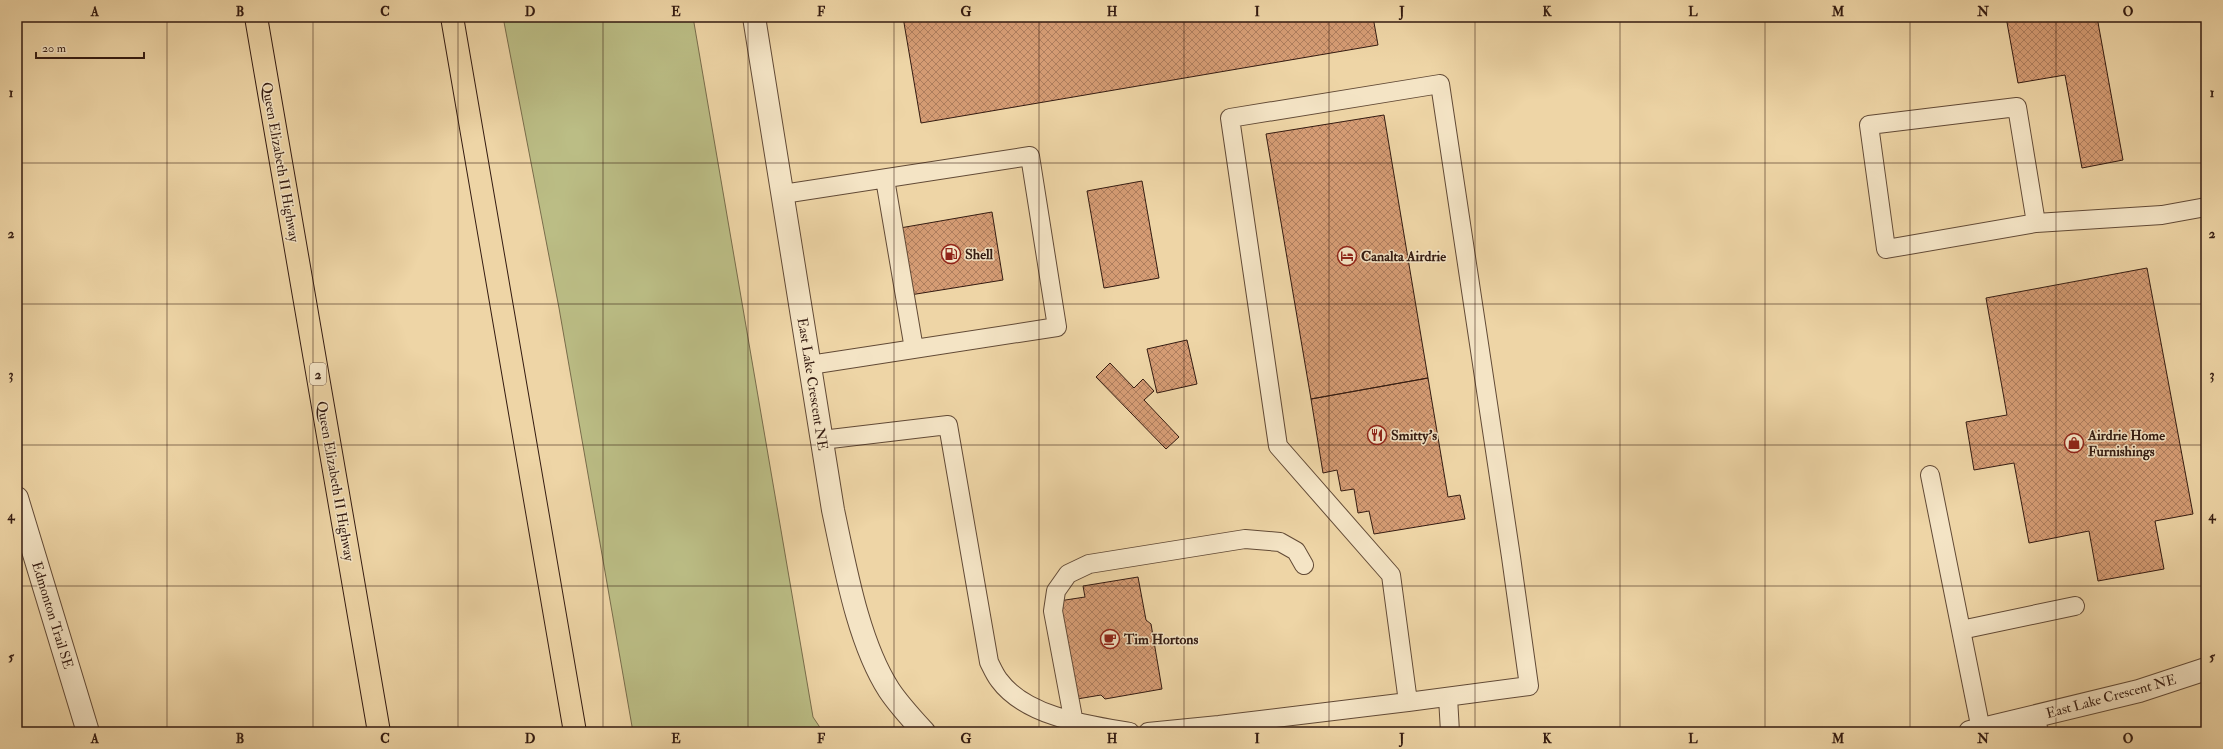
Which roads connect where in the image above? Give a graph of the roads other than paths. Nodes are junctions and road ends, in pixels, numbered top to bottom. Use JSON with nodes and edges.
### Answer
{"nodes":[{"id":1,"x":256,"y":17,"type":"edge"},
{"id":2,"x":452,"y":17,"type":"edge"},
{"id":3,"x":754,"y":17,"type":"edge"},
{"id":4,"x":885,"y":179,"type":"junction"},
{"id":5,"x":783,"y":194,"type":"junction"},
{"id":6,"x":2206,"y":207,"type":"edge"},
{"id":7,"x":2036,"y":223,"type":"junction"},
{"id":8,"x":914,"y":349,"type":"junction"},
{"id":9,"x":810,"y":365,"type":"junction"},
{"id":10,"x":822,"y":440,"type":"junction"},
{"id":11,"x":1930,"y":475,"type":"dead end"},
{"id":12,"x":17,"y":498,"type":"edge"},
{"id":13,"x":1304,"y":565,"type":"dead end"},
{"id":14,"x":2075,"y":606,"type":"dead end"},
{"id":15,"x":1961,"y":630,"type":"junction"},
{"id":16,"x":2206,"y":670,"type":"edge"},
{"id":17,"x":1448,"y":697,"type":"junction"},
{"id":18,"x":1408,"y":702,"type":"junction"},
{"id":19,"x":1074,"y":722,"type":"junction"},
{"id":20,"x":2037,"y":724,"type":"edge"},
{"id":21,"x":1219,"y":729,"type":"edge"},
{"id":22,"x":1975,"y":731,"type":"edge"},
{"id":23,"x":88,"y":732,"type":"edge"},
{"id":24,"x":379,"y":732,"type":"edge"},
{"id":25,"x":575,"y":732,"type":"edge"},
{"id":26,"x":924,"y":732,"type":"edge"},
{"id":27,"x":1130,"y":732,"type":"edge"},
{"id":28,"x":1148,"y":732,"type":"edge"},
{"id":29,"x":1450,"y":732,"type":"edge"}],
"edges":[{"from":1,"to":24,"type":"highway","name":"Queen Elizabeth II Highway","number":"2"},
{"from":2,"to":25,"type":"highway"},
{"from":3,"to":5,"type":"street","name":"East Lake Crescent NE"},
{"from":4,"to":5,"type":"lane"},
{"from":4,"to":8,"type":"lane"},
{"from":4,"to":8,"type":"lane"},
{"from":5,"to":9,"type":"street","name":"East Lake Crescent NE"},
{"from":6,"to":7,"type":"lane"},
{"from":7,"to":7,"type":"lane"},
{"from":8,"to":9,"type":"lane"},
{"from":9,"to":10,"type":"street","name":"East Lake Crescent NE"},
{"from":10,"to":19,"type":"lane"},
{"from":10,"to":26,"type":"street","name":"East Lake Crescent NE"},
{"from":11,"to":15,"type":"lane"},
{"from":12,"to":23,"type":"street","name":"Edmonton Trail SE"},
{"from":13,"to":19,"type":"lane"},
{"from":14,"to":15,"type":"lane"},
{"from":15,"to":22,"type":"lane"},
{"from":16,"to":20,"type":"street","name":"East Lake Crescent NE"},
{"from":17,"to":18,"type":"lane"},
{"from":17,"to":18,"type":"lane"},
{"from":17,"to":29,"type":"lane"},
{"from":18,"to":21,"type":"lane"},
{"from":19,"to":27,"type":"lane"},
{"from":20,"to":22,"type":"street","name":"East Lake Crescent NE"},
{"from":21,"to":28,"type":"lane"}]}
